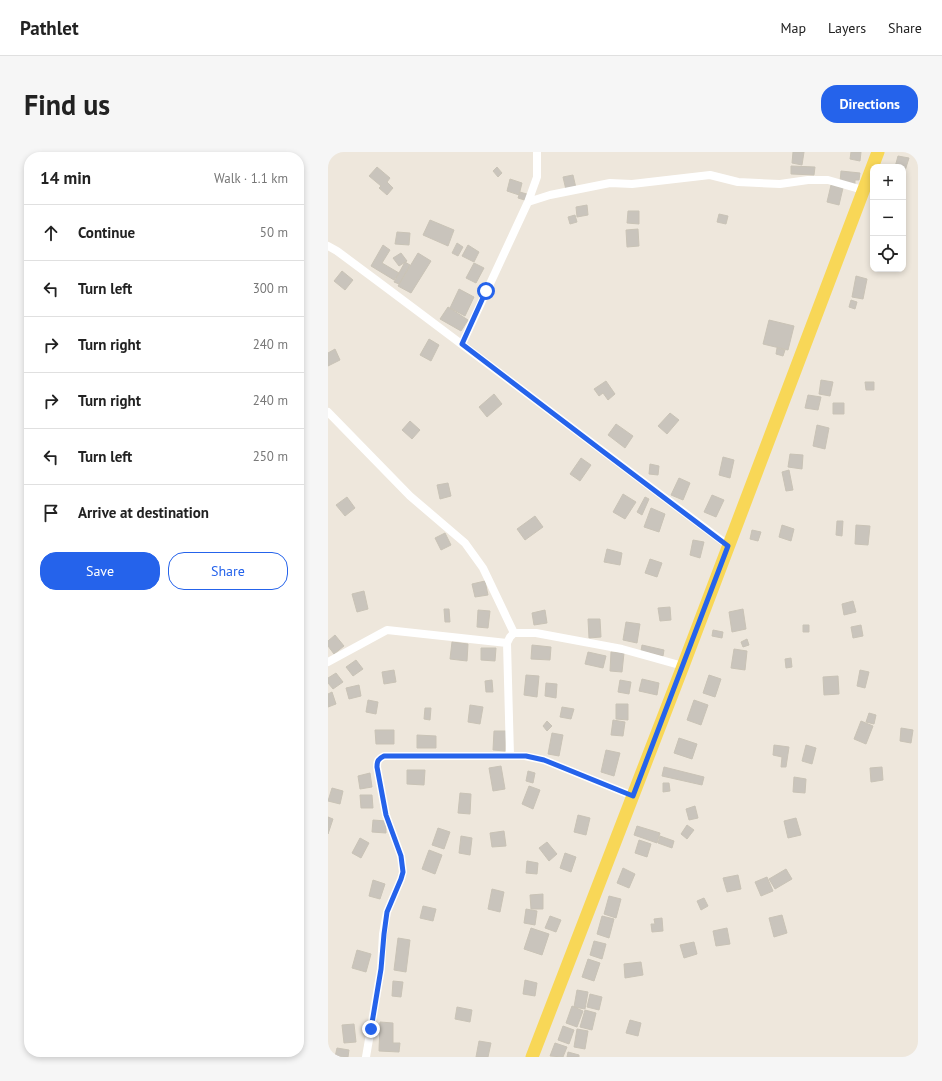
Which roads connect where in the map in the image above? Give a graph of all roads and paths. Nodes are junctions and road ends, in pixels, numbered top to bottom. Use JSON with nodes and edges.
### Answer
{"nodes":[{"id":1,"x":538,"y":152,"type":"edge"},
{"id":2,"x":878,"y":152,"type":"edge"},
{"id":3,"x":863,"y":190,"type":"junction"},
{"id":4,"x":528,"y":202,"type":"junction"},
{"id":5,"x":328,"y":246,"type":"edge"},
{"id":6,"x":462,"y":344,"type":"junction"},
{"id":7,"x":328,"y":412,"type":"edge"},
{"id":8,"x":728,"y":546,"type":"junction"},
{"id":9,"x":514,"y":633,"type":"junction"},
{"id":10,"x":507,"y":643,"type":"junction"},
{"id":11,"x":328,"y":662,"type":"edge"},
{"id":12,"x":683,"y":666,"type":"junction"},
{"id":13,"x":510,"y":756,"type":"junction"},
{"id":14,"x":633,"y":796,"type":"junction"},
{"id":15,"x":366,"y":1057,"type":"edge"},
{"id":16,"x":532,"y":1057,"type":"edge"}],
"edges":[{"from":1,"to":4,"type":"street"},
{"from":2,"to":3,"type":"main road"},
{"from":3,"to":4,"type":"street"},
{"from":3,"to":8,"type":"main road"},
{"from":4,"to":6,"type":"street"},
{"from":5,"to":6,"type":"street"},
{"from":6,"to":8,"type":"street"},
{"from":7,"to":9,"type":"street"},
{"from":8,"to":12,"type":"main road"},
{"from":9,"to":10,"type":"street"},
{"from":9,"to":12,"type":"street"},
{"from":10,"to":11,"type":"street"},
{"from":10,"to":13,"type":"street"},
{"from":12,"to":14,"type":"main road"},
{"from":13,"to":14,"type":"street"},
{"from":13,"to":15,"type":"street"},
{"from":14,"to":16,"type":"main road"}]}
